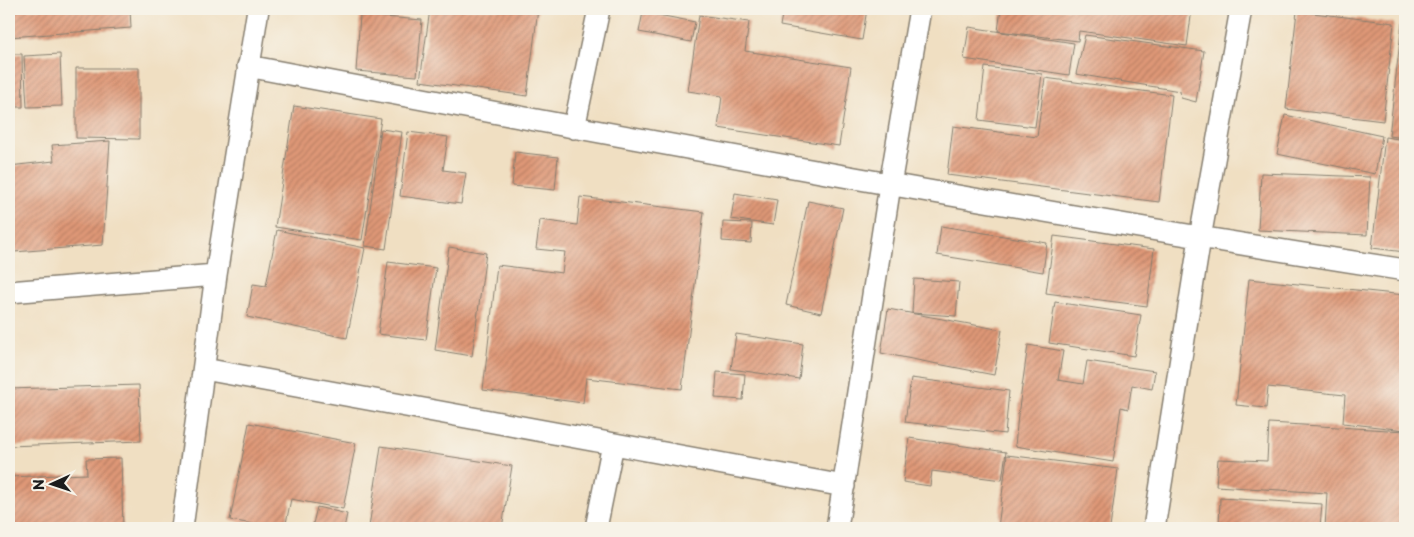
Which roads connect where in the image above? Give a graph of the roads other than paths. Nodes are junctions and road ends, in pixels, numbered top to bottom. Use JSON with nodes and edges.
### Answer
{"nodes":[{"id":1,"x":258,"y":9,"type":"edge"},
{"id":2,"x":599,"y":9,"type":"edge"},
{"id":3,"x":920,"y":9,"type":"edge"},
{"id":4,"x":1241,"y":9,"type":"edge"},
{"id":5,"x":248,"y":66,"type":"junction"},
{"id":6,"x":574,"y":128,"type":"junction"},
{"id":7,"x":890,"y":184,"type":"junction"},
{"id":8,"x":1200,"y":238,"type":"junction"},
{"id":9,"x":1405,"y":270,"type":"edge"},
{"id":10,"x":216,"y":275,"type":"junction"},
{"id":11,"x":9,"y":292,"type":"edge"},
{"id":12,"x":204,"y":369,"type":"junction"},
{"id":13,"x":613,"y":444,"type":"junction"},
{"id":14,"x":844,"y":486,"type":"junction"},
{"id":15,"x":182,"y":528,"type":"edge"},
{"id":16,"x":596,"y":528,"type":"edge"},
{"id":17,"x":837,"y":528,"type":"edge"},
{"id":18,"x":1154,"y":528,"type":"edge"}],
"edges":[{"from":1,"to":5,"type":"lane"},
{"from":2,"to":6,"type":"lane"},
{"from":3,"to":7,"type":"lane"},
{"from":4,"to":8,"type":"lane"},
{"from":5,"to":6,"type":"lane"},
{"from":5,"to":10,"type":"lane"},
{"from":6,"to":7,"type":"lane"},
{"from":7,"to":8,"type":"lane"},
{"from":7,"to":14,"type":"lane"},
{"from":8,"to":9,"type":"lane"},
{"from":8,"to":18,"type":"lane"},
{"from":10,"to":11,"type":"lane"},
{"from":10,"to":12,"type":"lane"},
{"from":12,"to":13,"type":"lane"},
{"from":12,"to":15,"type":"lane"},
{"from":13,"to":14,"type":"lane"},
{"from":13,"to":16,"type":"lane"},
{"from":14,"to":17,"type":"lane"}]}
